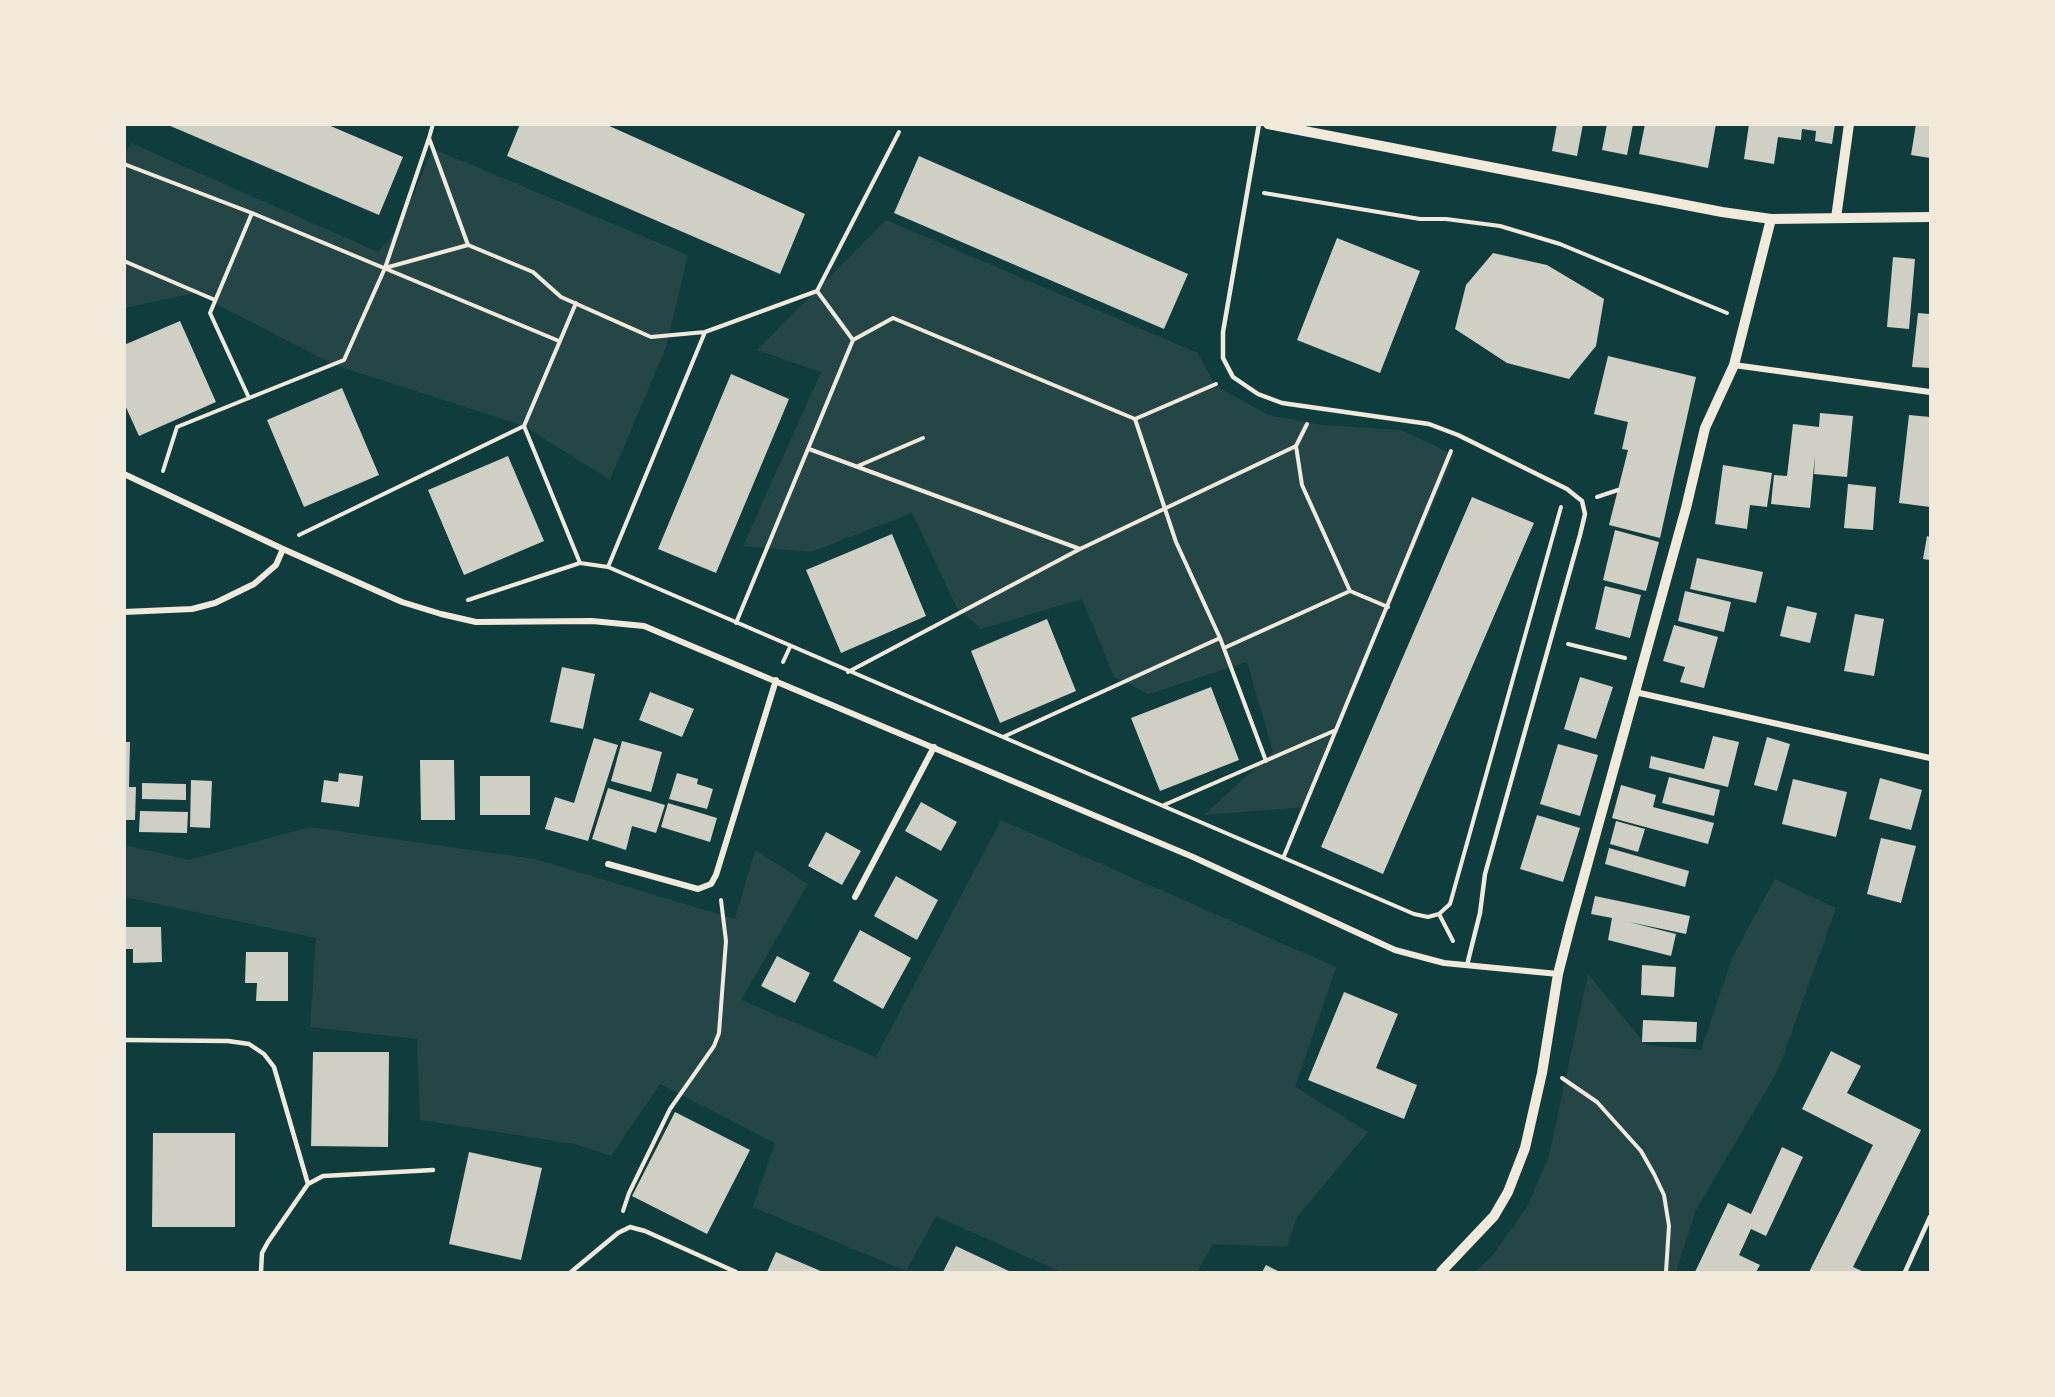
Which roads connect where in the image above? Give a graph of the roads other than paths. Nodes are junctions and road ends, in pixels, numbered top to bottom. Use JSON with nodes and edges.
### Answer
{"nodes":[{"id":1,"x":1259,"y":124,"type":"edge"},
{"id":2,"x":1268,"y":124,"type":"edge"},
{"id":3,"x":1849,"y":124,"type":"edge"},
{"id":4,"x":1930,"y":217,"type":"edge"},
{"id":5,"x":1836,"y":218,"type":"junction"},
{"id":6,"x":1771,"y":219,"type":"junction"},
{"id":7,"x":1734,"y":365,"type":"junction"},
{"id":8,"x":1930,"y":392,"type":"edge"},
{"id":9,"x":124,"y":474,"type":"edge"},
{"id":10,"x":283,"y":549,"type":"junction"},
{"id":11,"x":124,"y":612,"type":"edge"},
{"id":12,"x":776,"y":680,"type":"junction"},
{"id":13,"x":1635,"y":692,"type":"junction"},
{"id":14,"x":934,"y":747,"type":"junction"},
{"id":15,"x":1930,"y":758,"type":"edge"},
{"id":16,"x":608,"y":864,"type":"dead end"},
{"id":17,"x":855,"y":897,"type":"dead end"},
{"id":18,"x":1467,"y":965,"type":"junction"},
{"id":19,"x":1558,"y":974,"type":"junction"},
{"id":20,"x":124,"y":1040,"type":"edge"},
{"id":21,"x":434,"y":1170,"type":"dead end"},
{"id":22,"x":308,"y":1184,"type":"junction"},
{"id":23,"x":1930,"y":1217,"type":"edge"},
{"id":24,"x":261,"y":1272,"type":"edge"},
{"id":25,"x":571,"y":1272,"type":"edge"},
{"id":26,"x":736,"y":1272,"type":"edge"},
{"id":27,"x":1441,"y":1272,"type":"edge"},
{"id":28,"x":1905,"y":1272,"type":"edge"}],
"edges":[{"from":1,"to":18,"type":"lane"},
{"from":2,"to":6,"type":"street"},
{"from":3,"to":5,"type":"street"},
{"from":4,"to":5,"type":"street"},
{"from":5,"to":6,"type":"street"},
{"from":6,"to":7,"type":"street"},
{"from":7,"to":8,"type":"street"},
{"from":7,"to":13,"type":"street"},
{"from":9,"to":10,"type":"street"},
{"from":10,"to":11,"type":"street"},
{"from":10,"to":12,"type":"street"},
{"from":12,"to":14,"type":"street"},
{"from":12,"to":16,"type":"street"},
{"from":13,"to":15,"type":"street"},
{"from":13,"to":19,"type":"street"},
{"from":14,"to":17,"type":"street"},
{"from":14,"to":18,"type":"street"},
{"from":18,"to":19,"type":"street"},
{"from":19,"to":27,"type":"street"},
{"from":20,"to":22,"type":"lane"},
{"from":21,"to":22,"type":"lane"},
{"from":22,"to":24,"type":"lane"},
{"from":23,"to":28,"type":"lane"},
{"from":25,"to":26,"type":"lane"}]}
